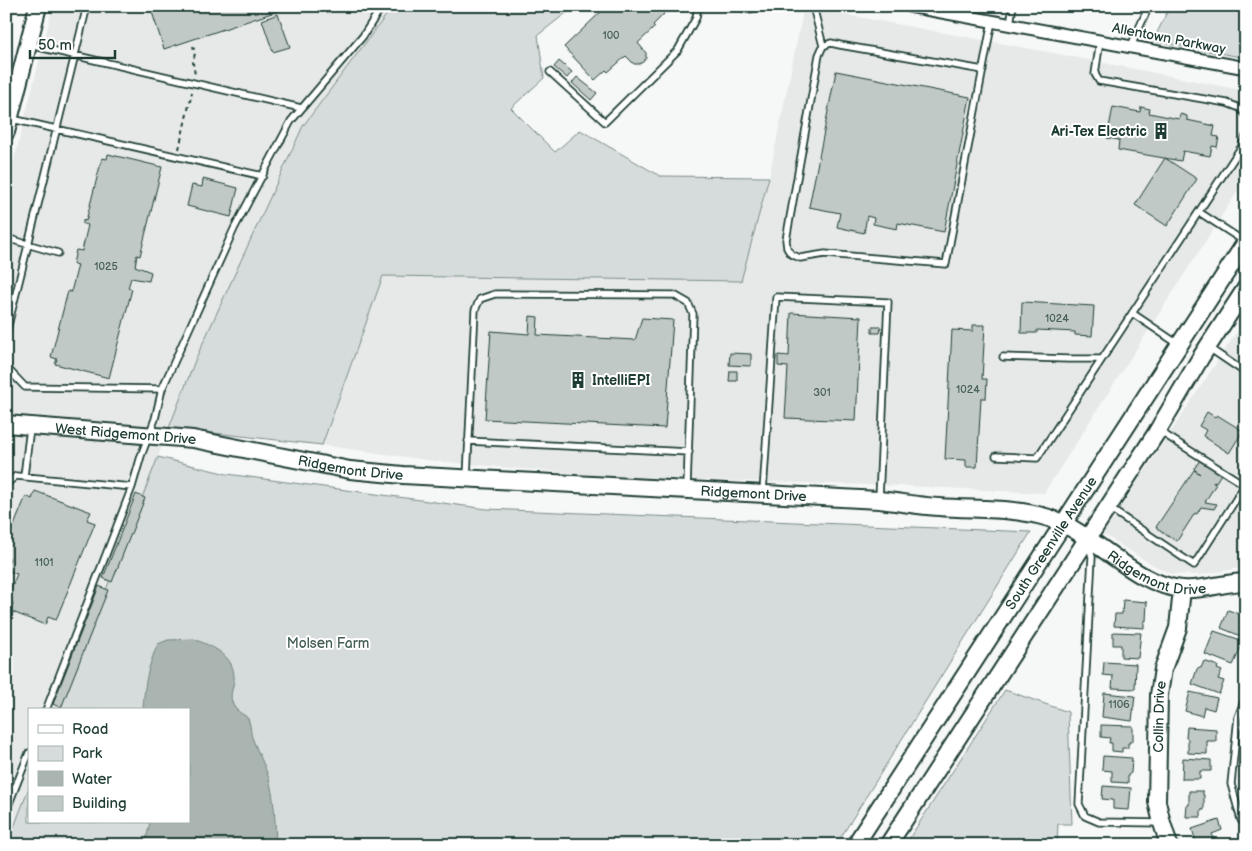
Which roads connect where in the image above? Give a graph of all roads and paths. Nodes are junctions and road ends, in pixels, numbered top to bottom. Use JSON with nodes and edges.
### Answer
{"nodes":[{"id":1,"x":38,"y":6,"type":"edge"},
{"id":2,"x":87,"y":6,"type":"edge"},
{"id":3,"x":382,"y":6,"type":"edge"},
{"id":4,"x":698,"y":6,"type":"edge"},
{"id":5,"x":732,"y":6,"type":"edge"},
{"id":6,"x":766,"y":6,"type":"edge"},
{"id":7,"x":813,"y":6,"type":"edge"},
{"id":8,"x":909,"y":6,"type":"edge"},
{"id":9,"x":1013,"y":6,"type":"edge"},
{"id":10,"x":1149,"y":6,"type":"edge"},
{"id":11,"x":992,"y":21,"type":"junction"},
{"id":12,"x":1010,"y":24,"type":"junction"},
{"id":13,"x":1100,"y":41,"type":"junction"},
{"id":14,"x":28,"y":45,"type":"junction"},
{"id":15,"x":193,"y":46,"type":"dead end"},
{"id":16,"x":823,"y":46,"type":"junction"},
{"id":17,"x":1131,"y":46,"type":"junction"},
{"id":18,"x":75,"y":56,"type":"junction"},
{"id":19,"x":1246,"y":68,"type":"edge"},
{"id":20,"x":982,"y":70,"type":"junction"},
{"id":21,"x":550,"y":72,"type":"dead end"},
{"id":22,"x":194,"y":84,"type":"junction"},
{"id":23,"x":301,"y":108,"type":"junction"},
{"id":24,"x":1246,"y":116,"type":"edge"},
{"id":25,"x":8,"y":125,"type":"edge"},
{"id":26,"x":57,"y":129,"type":"junction"},
{"id":27,"x":1246,"y":136,"type":"edge"},
{"id":28,"x":177,"y":156,"type":"junction"},
{"id":29,"x":263,"y":176,"type":"junction"},
{"id":30,"x":1199,"y":212,"type":"junction"},
{"id":31,"x":6,"y":238,"type":"edge"},
{"id":32,"x":1246,"y":242,"type":"edge"},
{"id":33,"x":28,"y":244,"type":"junction"},
{"id":34,"x":58,"y":253,"type":"dead end"},
{"id":35,"x":1246,"y":288,"type":"edge"},
{"id":36,"x":1132,"y":313,"type":"junction"},
{"id":37,"x":6,"y":334,"type":"edge"},
{"id":38,"x":1179,"y":344,"type":"junction"},
{"id":39,"x":1204,"y":352,"type":"junction"},
{"id":40,"x":1003,"y":357,"type":"dead end"},
{"id":41,"x":1102,"y":358,"type":"junction"},
{"id":42,"x":6,"y":367,"type":"edge"},
{"id":43,"x":1246,"y":373,"type":"edge"},
{"id":44,"x":162,"y":389,"type":"junction"},
{"id":45,"x":6,"y":424,"type":"edge"},
{"id":46,"x":30,"y":426,"type":"junction"},
{"id":47,"x":1158,"y":430,"type":"junction"},
{"id":48,"x":149,"y":436,"type":"junction"},
{"id":49,"x":468,"y":441,"type":"junction"},
{"id":50,"x":244,"y":450,"type":"joint"},
{"id":51,"x":689,"y":452,"type":"junction"},
{"id":52,"x":996,"y":456,"type":"dead end"},
{"id":53,"x":24,"y":476,"type":"junction"},
{"id":54,"x":467,"y":479,"type":"junction"},
{"id":55,"x":6,"y":484,"type":"edge"},
{"id":56,"x":132,"y":487,"type":"junction"},
{"id":57,"x":686,"y":490,"type":"junction"},
{"id":58,"x":762,"y":494,"type":"junction"},
{"id":59,"x":879,"y":500,"type":"junction"},
{"id":60,"x":1108,"y":507,"type":"junction"},
{"id":61,"x":1062,"y":523,"type":"junction"},
{"id":62,"x":1088,"y":538,"type":"junction"},
{"id":63,"x":1246,"y":582,"type":"edge"},
{"id":64,"x":1182,"y":589,"type":"junction"},
{"id":65,"x":1246,"y":696,"type":"edge"},
{"id":66,"x":47,"y":708,"type":"edge"},
{"id":67,"x":28,"y":756,"type":"edge"},
{"id":68,"x":6,"y":785,"type":"edge"},
{"id":69,"x":15,"y":788,"type":"junction"},
{"id":70,"x":6,"y":811,"type":"edge"},
{"id":71,"x":1162,"y":823,"type":"junction"},
{"id":72,"x":1246,"y":825,"type":"edge"},
{"id":73,"x":855,"y":845,"type":"edge"},
{"id":74,"x":888,"y":845,"type":"edge"},
{"id":75,"x":1170,"y":845,"type":"edge"}],
"edges":[{"from":1,"to":14,"type":"street"},
{"from":2,"to":18,"type":"lane"},
{"from":3,"to":23,"type":"lane"},
{"from":4,"to":21,"type":"lane"},
{"from":5,"to":6,"type":"lane"},
{"from":7,"to":16,"type":"lane"},
{"from":8,"to":11,"type":"street","name":"Allentown Parkway"},
{"from":9,"to":12,"type":"lane"},
{"from":10,"to":17,"type":"lane"},
{"from":11,"to":12,"type":"street","name":"Allentown Parkway"},
{"from":11,"to":20,"type":"lane"},
{"from":12,"to":13,"type":"street","name":"Allentown Parkway"},
{"from":13,"to":17,"type":"street","name":"Allentown Parkway"},
{"from":13,"to":24,"type":"lane"},
{"from":14,"to":18,"type":"lane"},
{"from":14,"to":25,"type":"street"},
{"from":15,"to":22,"type":"path"},
{"from":16,"to":20,"type":"lane"},
{"from":16,"to":20,"type":"lane"},
{"from":17,"to":19,"type":"street","name":"Allentown Parkway"},
{"from":18,"to":22,"type":"lane"},
{"from":18,"to":26,"type":"lane"},
{"from":22,"to":23,"type":"lane"},
{"from":22,"to":28,"type":"path"},
{"from":23,"to":29,"type":"lane"},
{"from":25,"to":26,"type":"lane"},
{"from":26,"to":28,"type":"lane"},
{"from":26,"to":33,"type":"lane"},
{"from":27,"to":30,"type":"lane"},
{"from":28,"to":29,"type":"lane"},
{"from":29,"to":44,"type":"lane"},
{"from":30,"to":32,"type":"lane"},
{"from":30,"to":36,"type":"lane"},
{"from":31,"to":33,"type":"lane"},
{"from":32,"to":38,"type":"street","name":"South Greenville Avenue"},
{"from":33,"to":34,"type":"lane"},
{"from":33,"to":37,"type":"lane"},
{"from":35,"to":39,"type":"street","name":"South Greenville Avenue"},
{"from":36,"to":38,"type":"lane"},
{"from":36,"to":41,"type":"lane"},
{"from":38,"to":39,"type":"street"},
{"from":38,"to":61,"type":"street","name":"South Greenville Avenue"},
{"from":39,"to":43,"type":"lane"},
{"from":39,"to":47,"type":"street","name":"South Greenville Avenue"},
{"from":40,"to":41,"type":"lane"},
{"from":41,"to":52,"type":"lane"},
{"from":42,"to":44,"type":"lane"},
{"from":44,"to":48,"type":"lane"},
{"from":45,"to":46,"type":"street","name":"West Ridgemont Drive"},
{"from":46,"to":48,"type":"street","name":"West Ridgemont Drive"},
{"from":46,"to":53,"type":"lane"},
{"from":47,"to":60,"type":"street","name":"South Greenville Avenue"},
{"from":47,"to":60,"type":"lane"},
{"from":48,"to":50,"type":"street","name":"West Ridgemont Drive"},
{"from":48,"to":56,"type":"lane"},
{"from":49,"to":51,"type":"lane"},
{"from":49,"to":51,"type":"lane"},
{"from":49,"to":54,"type":"lane"},
{"from":50,"to":54,"type":"street","name":"Ridgemont Drive"},
{"from":51,"to":57,"type":"lane"},
{"from":53,"to":55,"type":"lane"},
{"from":53,"to":56,"type":"lane"},
{"from":54,"to":57,"type":"street","name":"Ridgemont Drive"},
{"from":56,"to":66,"type":"lane"},
{"from":57,"to":58,"type":"street","name":"Ridgemont Drive"},
{"from":58,"to":59,"type":"street","name":"Ridgemont Drive"},
{"from":58,"to":59,"type":"lane"},
{"from":59,"to":61,"type":"street","name":"Ridgemont Drive"},
{"from":60,"to":62,"type":"street","name":"South Greenville Avenue"},
{"from":61,"to":62,"type":"street","name":"Ridgemont Drive"},
{"from":61,"to":73,"type":"street","name":"South Greenville Avenue"},
{"from":62,"to":64,"type":"street","name":"Ridgemont Drive"},
{"from":62,"to":71,"type":"lane"},
{"from":62,"to":74,"type":"street","name":"South Greenville Avenue"},
{"from":63,"to":64,"type":"street","name":"Ridgemont Drive"},
{"from":64,"to":71,"type":"street","name":"Collin Drive"},
{"from":65,"to":72,"type":"lane"},
{"from":67,"to":69,"type":"lane"},
{"from":68,"to":69,"type":"lane"},
{"from":69,"to":70,"type":"lane"},
{"from":71,"to":75,"type":"street","name":"Collin Drive"}]}
